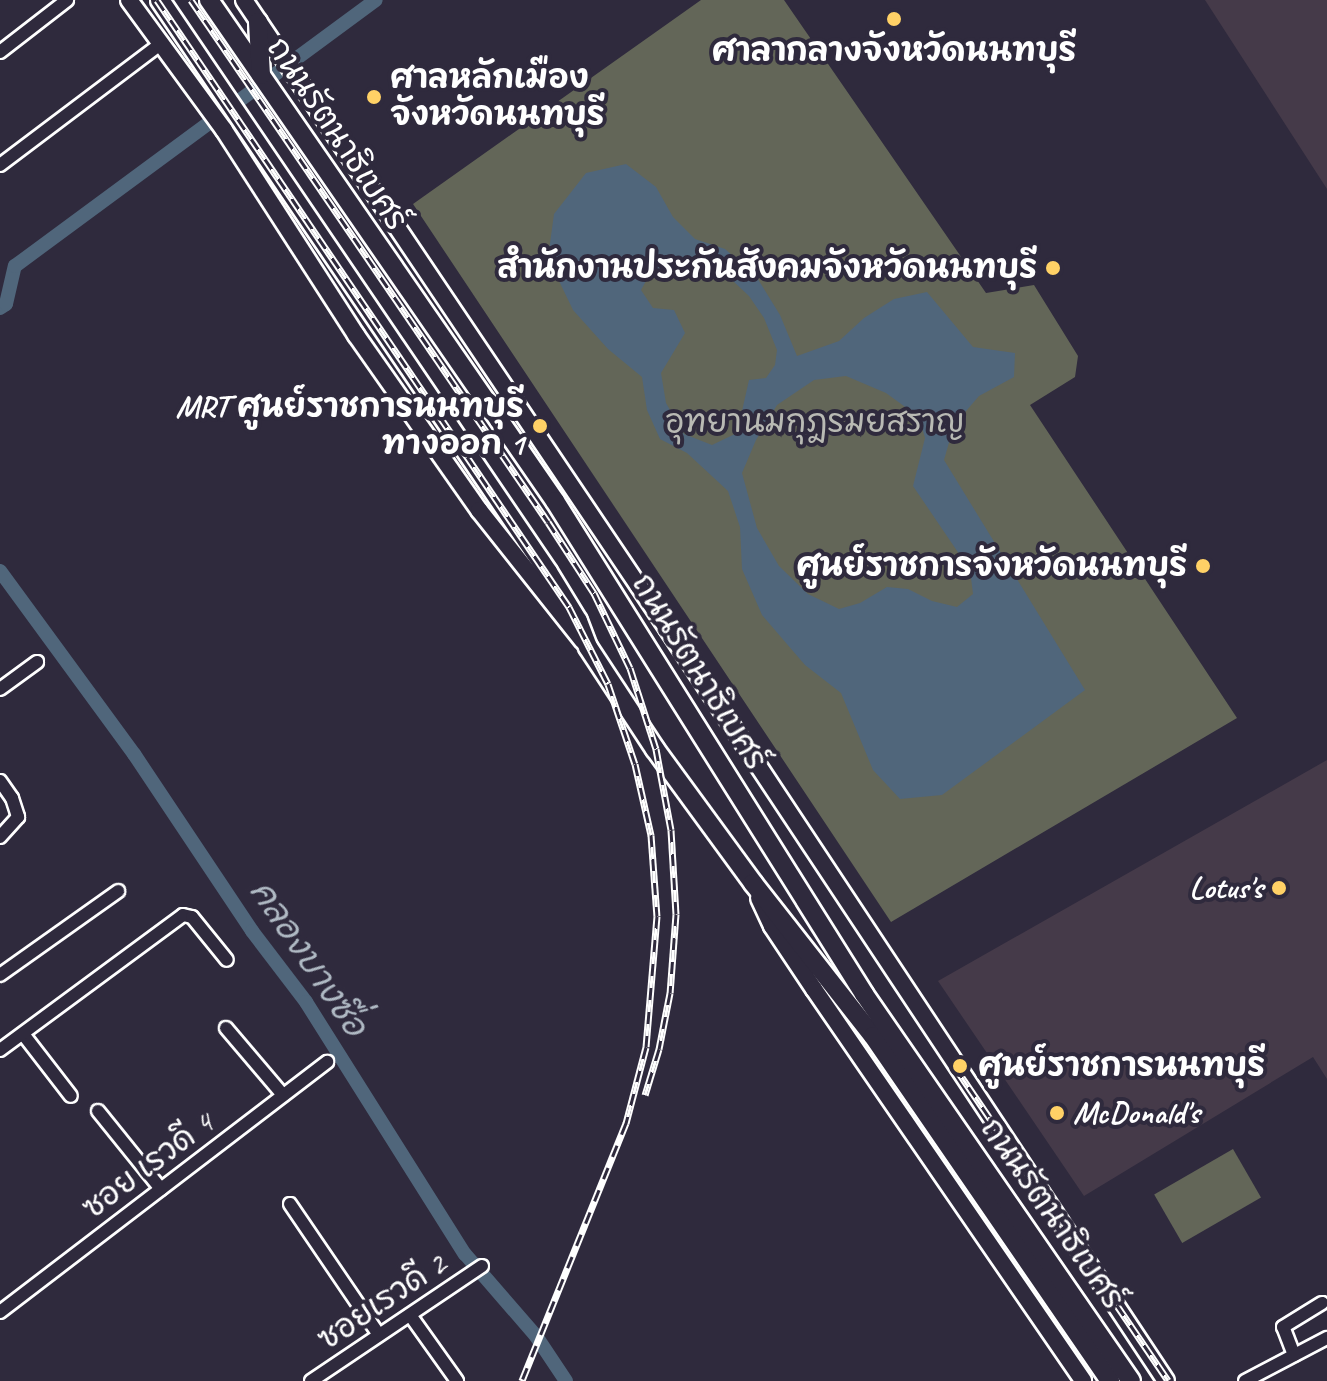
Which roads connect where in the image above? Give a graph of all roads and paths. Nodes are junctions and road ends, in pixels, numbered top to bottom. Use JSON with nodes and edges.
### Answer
{"nodes":[{"id":1,"x":67,"y":0,"type":"edge"},
{"id":2,"x":160,"y":0,"type":"edge"},
{"id":3,"x":209,"y":0,"type":"edge"},
{"id":4,"x":244,"y":0,"type":"edge"},
{"id":5,"x":134,"y":4,"type":"edge"},
{"id":6,"x":258,"y":22,"type":"junction"},
{"id":7,"x":162,"y":43,"type":"junction"},
{"id":8,"x":0,"y":52,"type":"edge"},
{"id":9,"x":265,"y":82,"type":"junction"},
{"id":10,"x":0,"y":165,"type":"edge"},
{"id":11,"x":588,"y":647,"type":"junction"},
{"id":12,"x":37,"y":662,"type":"dead end"},
{"id":13,"x":0,"y":689,"type":"edge"},
{"id":14,"x":0,"y":781,"type":"edge"},
{"id":15,"x":0,"y":837,"type":"edge"},
{"id":16,"x":753,"y":883,"type":"junction"},
{"id":17,"x":118,"y":891,"type":"dead end"},
{"id":18,"x":227,"y":960,"type":"dead end"},
{"id":19,"x":0,"y":975,"type":"edge"},
{"id":20,"x":226,"y":1028,"type":"dead end"},
{"id":21,"x":23,"y":1034,"type":"junction"},
{"id":22,"x":0,"y":1050,"type":"edge"},
{"id":23,"x":327,"y":1062,"type":"dead end"},
{"id":24,"x":283,"y":1095,"type":"junction"},
{"id":25,"x":71,"y":1096,"type":"dead end"},
{"id":26,"x":98,"y":1111,"type":"dead end"},
{"id":27,"x":939,"y":1119,"type":"junction"},
{"id":28,"x":161,"y":1189,"type":"junction"},
{"id":29,"x":290,"y":1204,"type":"dead end"},
{"id":30,"x":482,"y":1266,"type":"dead end"},
{"id":31,"x":1322,"y":1303,"type":"dead end"},
{"id":32,"x":0,"y":1312,"type":"edge"},
{"id":33,"x":410,"y":1315,"type":"junction"},
{"id":34,"x":379,"y":1335,"type":"junction"},
{"id":35,"x":1327,"y":1338,"type":"edge"},
{"id":36,"x":1294,"y":1355,"type":"junction"},
{"id":37,"x":315,"y":1380,"type":"edge"},
{"id":38,"x":457,"y":1381,"type":"edge"},
{"id":39,"x":1083,"y":1381,"type":"edge"},
{"id":40,"x":1110,"y":1381,"type":"edge"},
{"id":41,"x":1131,"y":1381,"type":"edge"},
{"id":42,"x":1166,"y":1381,"type":"edge"},
{"id":43,"x":1245,"y":1381,"type":"edge"}],
"edges":[{"from":1,"to":8,"type":"street"},
{"from":2,"to":11,"type":"main road","name":"ถนนรัตนาธิเบศร์"},
{"from":3,"to":9,"type":"main road","name":"ถนนรัตนาธิเบศร์"},
{"from":4,"to":6,"type":"main road","name":"ถนนรัตนาธิเบศร์"},
{"from":5,"to":7,"type":"main road","name":"ถนนรัตนาธิเบศร์"},
{"from":6,"to":9,"type":"main road"},
{"from":6,"to":42,"type":"main road","name":"ถนนรัตนาธิเบศร์"},
{"from":7,"to":10,"type":"street"},
{"from":7,"to":11,"type":"main road","name":"ถนนรัตนาธิเบศร์"},
{"from":9,"to":27,"type":"main road","name":"ถนนรัตนาธิเบศร์"},
{"from":11,"to":16,"type":"main road","name":"ถนนรัตนาธิเบศร์"},
{"from":12,"to":13,"type":"street"},
{"from":14,"to":15,"type":"street"},
{"from":16,"to":27,"type":"main road","name":"ถนนรัตนาธิเบศร์"},
{"from":16,"to":39,"type":"main road","name":"ถนนรัตนาธิเบศร์"},
{"from":17,"to":19,"type":"street"},
{"from":18,"to":21,"type":"street"},
{"from":20,"to":24,"type":"street"},
{"from":21,"to":22,"type":"street"},
{"from":21,"to":25,"type":"street"},
{"from":23,"to":24,"type":"street","name":"ซอย เรวดี 4"},
{"from":24,"to":28,"type":"street","name":"ซอย เรวดี 4"},
{"from":26,"to":28,"type":"street"},
{"from":27,"to":40,"type":"main road","name":"ถนนรัตนาธิเบศร์"},
{"from":27,"to":41,"type":"main road","name":"ถนนรัตนาธิเบศร์"},
{"from":28,"to":32,"type":"street","name":"ซอย เรวดี 4"},
{"from":29,"to":34,"type":"street"},
{"from":30,"to":33,"type":"street","name":"ซอยเรวดี 2"},
{"from":31,"to":36,"type":"street"},
{"from":33,"to":34,"type":"street","name":"ซอยเรวดี 2"},
{"from":33,"to":38,"type":"street"},
{"from":34,"to":37,"type":"street","name":"ซอยเรวดี 2"},
{"from":35,"to":36,"type":"street"},
{"from":36,"to":43,"type":"street"}]}
